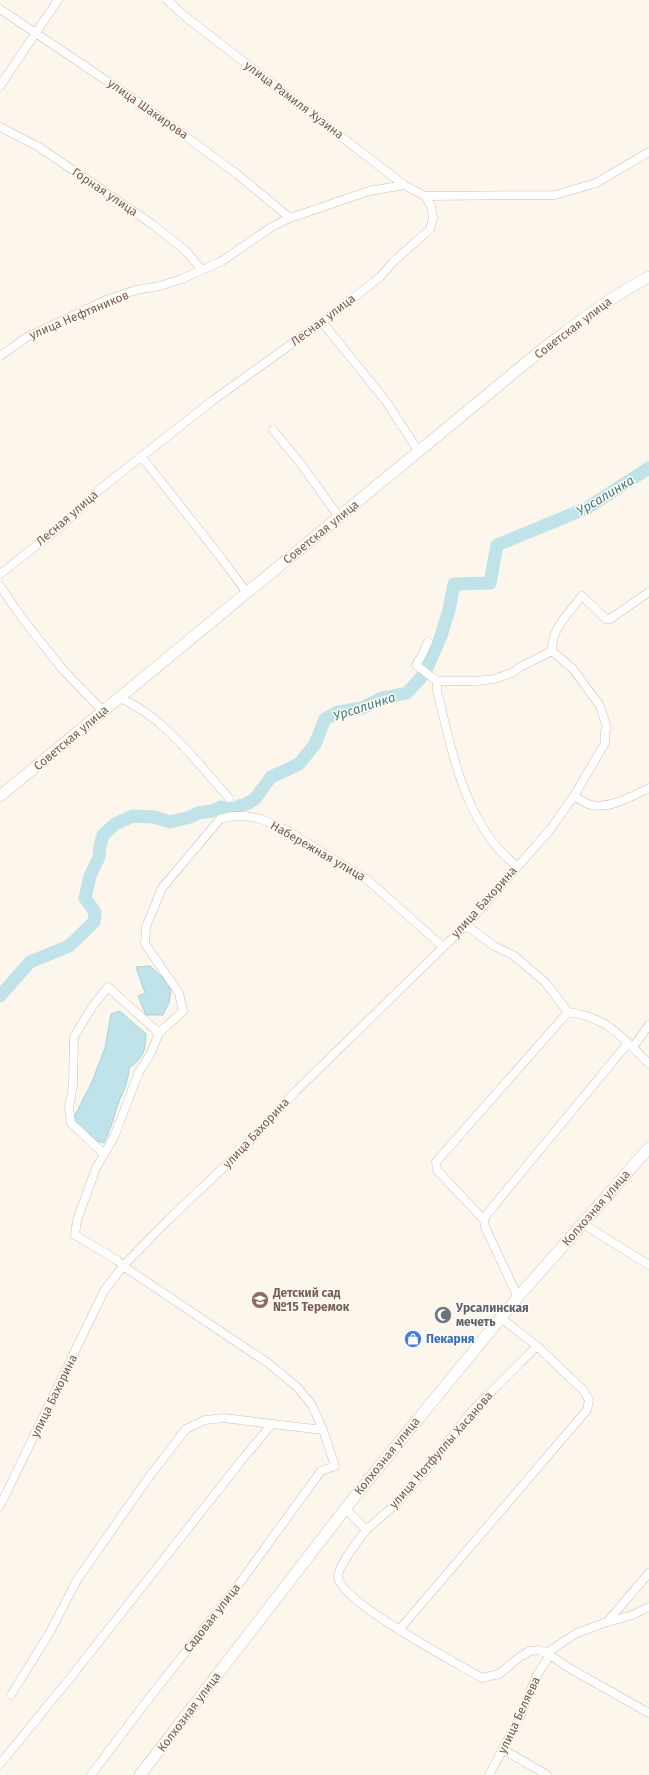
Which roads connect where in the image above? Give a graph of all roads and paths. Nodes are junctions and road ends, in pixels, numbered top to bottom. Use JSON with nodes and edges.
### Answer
{"nodes":[{"id":1,"x":58,"y":0,"type":"edge"},
{"id":2,"x":167,"y":0,"type":"edge"},
{"id":3,"x":0,"y":9,"type":"edge"},
{"id":4,"x":37,"y":33,"type":"junction"},
{"id":5,"x":0,"y":86,"type":"edge"},
{"id":6,"x":0,"y":127,"type":"edge"},
{"id":7,"x":649,"y":152,"type":"edge"},
{"id":8,"x":404,"y":185,"type":"junction"},
{"id":9,"x":425,"y":196,"type":"junction"},
{"id":10,"x":290,"y":218,"type":"junction"},
{"id":11,"x":201,"y":269,"type":"junction"},
{"id":12,"x":649,"y":277,"type":"edge"},
{"id":13,"x":322,"y":322,"type":"junction"},
{"id":14,"x":0,"y":356,"type":"edge"},
{"id":15,"x":273,"y":430,"type":"dead end"},
{"id":16,"x":419,"y":452,"type":"junction"},
{"id":17,"x":141,"y":456,"type":"junction"},
{"id":18,"x":339,"y":517,"type":"junction"},
{"id":19,"x":0,"y":574,"type":"edge"},
{"id":20,"x":0,"y":586,"type":"edge"},
{"id":21,"x":649,"y":592,"type":"edge"},
{"id":22,"x":247,"y":593,"type":"junction"},
{"id":23,"x":428,"y":642,"type":"dead end"},
{"id":24,"x":552,"y":651,"type":"junction"},
{"id":25,"x":437,"y":681,"type":"junction"},
{"id":26,"x":120,"y":698,"type":"junction"},
{"id":27,"x":103,"y":711,"type":"junction"},
{"id":28,"x":649,"y":788,"type":"edge"},
{"id":29,"x":0,"y":796,"type":"edge"},
{"id":30,"x":574,"y":796,"type":"junction"},
{"id":31,"x":229,"y":798,"type":"dead end"},
{"id":32,"x":517,"y":866,"type":"junction"},
{"id":33,"x":466,"y":925,"type":"junction"},
{"id":34,"x":442,"y":946,"type":"junction"},
{"id":35,"x":568,"y":1012,"type":"junction"},
{"id":36,"x":649,"y":1026,"type":"edge"},
{"id":37,"x":159,"y":1033,"type":"junction"},
{"id":38,"x":630,"y":1045,"type":"junction"},
{"id":39,"x":649,"y":1064,"type":"edge"},
{"id":40,"x":649,"y":1148,"type":"edge"},
{"id":41,"x":104,"y":1154,"type":"junction"},
{"id":42,"x":484,"y":1220,"type":"junction"},
{"id":43,"x":583,"y":1224,"type":"junction"},
{"id":44,"x":123,"y":1266,"type":"junction"},
{"id":45,"x":649,"y":1266,"type":"edge"},
{"id":46,"x":518,"y":1297,"type":"junction"},
{"id":47,"x":501,"y":1318,"type":"junction"},
{"id":48,"x":537,"y":1346,"type":"junction"},
{"id":49,"x":272,"y":1424,"type":"junction"},
{"id":50,"x":323,"y":1430,"type":"junction"},
{"id":51,"x":0,"y":1506,"type":"edge"},
{"id":52,"x":345,"y":1508,"type":"junction"},
{"id":53,"x":366,"y":1530,"type":"junction"},
{"id":54,"x":649,"y":1573,"type":"edge"},
{"id":55,"x":649,"y":1607,"type":"edge"},
{"id":56,"x":607,"y":1622,"type":"junction"},
{"id":57,"x":399,"y":1630,"type":"junction"},
{"id":58,"x":548,"y":1654,"type":"junction"},
{"id":59,"x":11,"y":1695,"type":"dead end"},
{"id":60,"x":649,"y":1713,"type":"edge"},
{"id":61,"x":504,"y":1750,"type":"junction"},
{"id":62,"x":0,"y":1764,"type":"edge"},
{"id":63,"x":91,"y":1775,"type":"edge"},
{"id":64,"x":140,"y":1775,"type":"edge"},
{"id":65,"x":489,"y":1775,"type":"edge"},
{"id":66,"x":547,"y":1775,"type":"edge"}],
"edges":[{"from":1,"to":4,"type":"street"},
{"from":2,"to":8,"type":"street","name":"улица Рамиля Хузина"},
{"from":3,"to":4,"type":"street","name":"улица Шакирова"},
{"from":4,"to":5,"type":"street"},
{"from":4,"to":10,"type":"street","name":"улица Шакирова"},
{"from":6,"to":11,"type":"street","name":"Горная улица"},
{"from":7,"to":9,"type":"street"},
{"from":8,"to":9,"type":"street","name":"улица Рамиля Хузина"},
{"from":8,"to":10,"type":"street","name":"улица Нефтяников"},
{"from":9,"to":13,"type":"street","name":"Лесная улица"},
{"from":10,"to":11,"type":"street","name":"улица Нефтяников"},
{"from":11,"to":14,"type":"street","name":"улица Нефтяников"},
{"from":12,"to":16,"type":"street","name":"Советская улица"},
{"from":13,"to":16,"type":"street"},
{"from":13,"to":17,"type":"street","name":"Лесная улица"},
{"from":15,"to":18,"type":"street"},
{"from":16,"to":18,"type":"street","name":"Советская улица"},
{"from":17,"to":19,"type":"street","name":"Лесная улица"},
{"from":17,"to":22,"type":"street"},
{"from":18,"to":22,"type":"street","name":"Советская улица"},
{"from":20,"to":27,"type":"street"},
{"from":21,"to":24,"type":"street"},
{"from":22,"to":26,"type":"street","name":"Советская улица"},
{"from":23,"to":25,"type":"street"},
{"from":24,"to":25,"type":"street"},
{"from":24,"to":30,"type":"street","name":"улица Бахорина"},
{"from":25,"to":32,"type":"street"},
{"from":26,"to":27,"type":"street","name":"Советская улица"},
{"from":26,"to":31,"type":"street"},
{"from":27,"to":29,"type":"street","name":"Советская улица"},
{"from":28,"to":30,"type":"street"},
{"from":30,"to":32,"type":"street","name":"улица Бахорина"},
{"from":32,"to":33,"type":"street","name":"улица Бахорина"},
{"from":33,"to":34,"type":"street","name":"улица Бахорина"},
{"from":33,"to":35,"type":"street"},
{"from":34,"to":37,"type":"street","name":"Набережная улица"},
{"from":34,"to":44,"type":"street","name":"улица Бахорина"},
{"from":35,"to":38,"type":"street"},
{"from":35,"to":42,"type":"street"},
{"from":36,"to":38,"type":"street"},
{"from":37,"to":41,"type":"street"},
{"from":37,"to":41,"type":"street"},
{"from":38,"to":39,"type":"street"},
{"from":38,"to":42,"type":"street"},
{"from":40,"to":43,"type":"street","name":"Колхозная улица"},
{"from":41,"to":44,"type":"street"},
{"from":42,"to":46,"type":"street"},
{"from":43,"to":45,"type":"street"},
{"from":43,"to":46,"type":"street","name":"Колхозная улица"},
{"from":44,"to":50,"type":"street"},
{"from":44,"to":51,"type":"street","name":"улица Бахорина"},
{"from":46,"to":47,"type":"street","name":"Колхозная улица"},
{"from":47,"to":48,"type":"street"},
{"from":47,"to":52,"type":"street","name":"Колхозная улица"},
{"from":48,"to":53,"type":"street","name":"улица Нотфуллы Хасанова"},
{"from":48,"to":57,"type":"street"},
{"from":49,"to":50,"type":"street"},
{"from":49,"to":59,"type":"street"},
{"from":49,"to":62,"type":"street"},
{"from":50,"to":63,"type":"street","name":"Садовая улица"},
{"from":52,"to":53,"type":"street"},
{"from":52,"to":64,"type":"street","name":"Колхозная улица"},
{"from":53,"to":57,"type":"street","name":"улица Нотфуллы Хасанова"},
{"from":54,"to":56,"type":"street"},
{"from":55,"to":56,"type":"street","name":"улица Беляева"},
{"from":56,"to":58,"type":"street","name":"улица Беляева"},
{"from":57,"to":58,"type":"street","name":"улица Нотфуллы Хасанова"},
{"from":58,"to":60,"type":"street"},
{"from":58,"to":61,"type":"street","name":"улица Беляева"},
{"from":61,"to":65,"type":"street","name":"улица Беляева"},
{"from":61,"to":66,"type":"street"}]}
